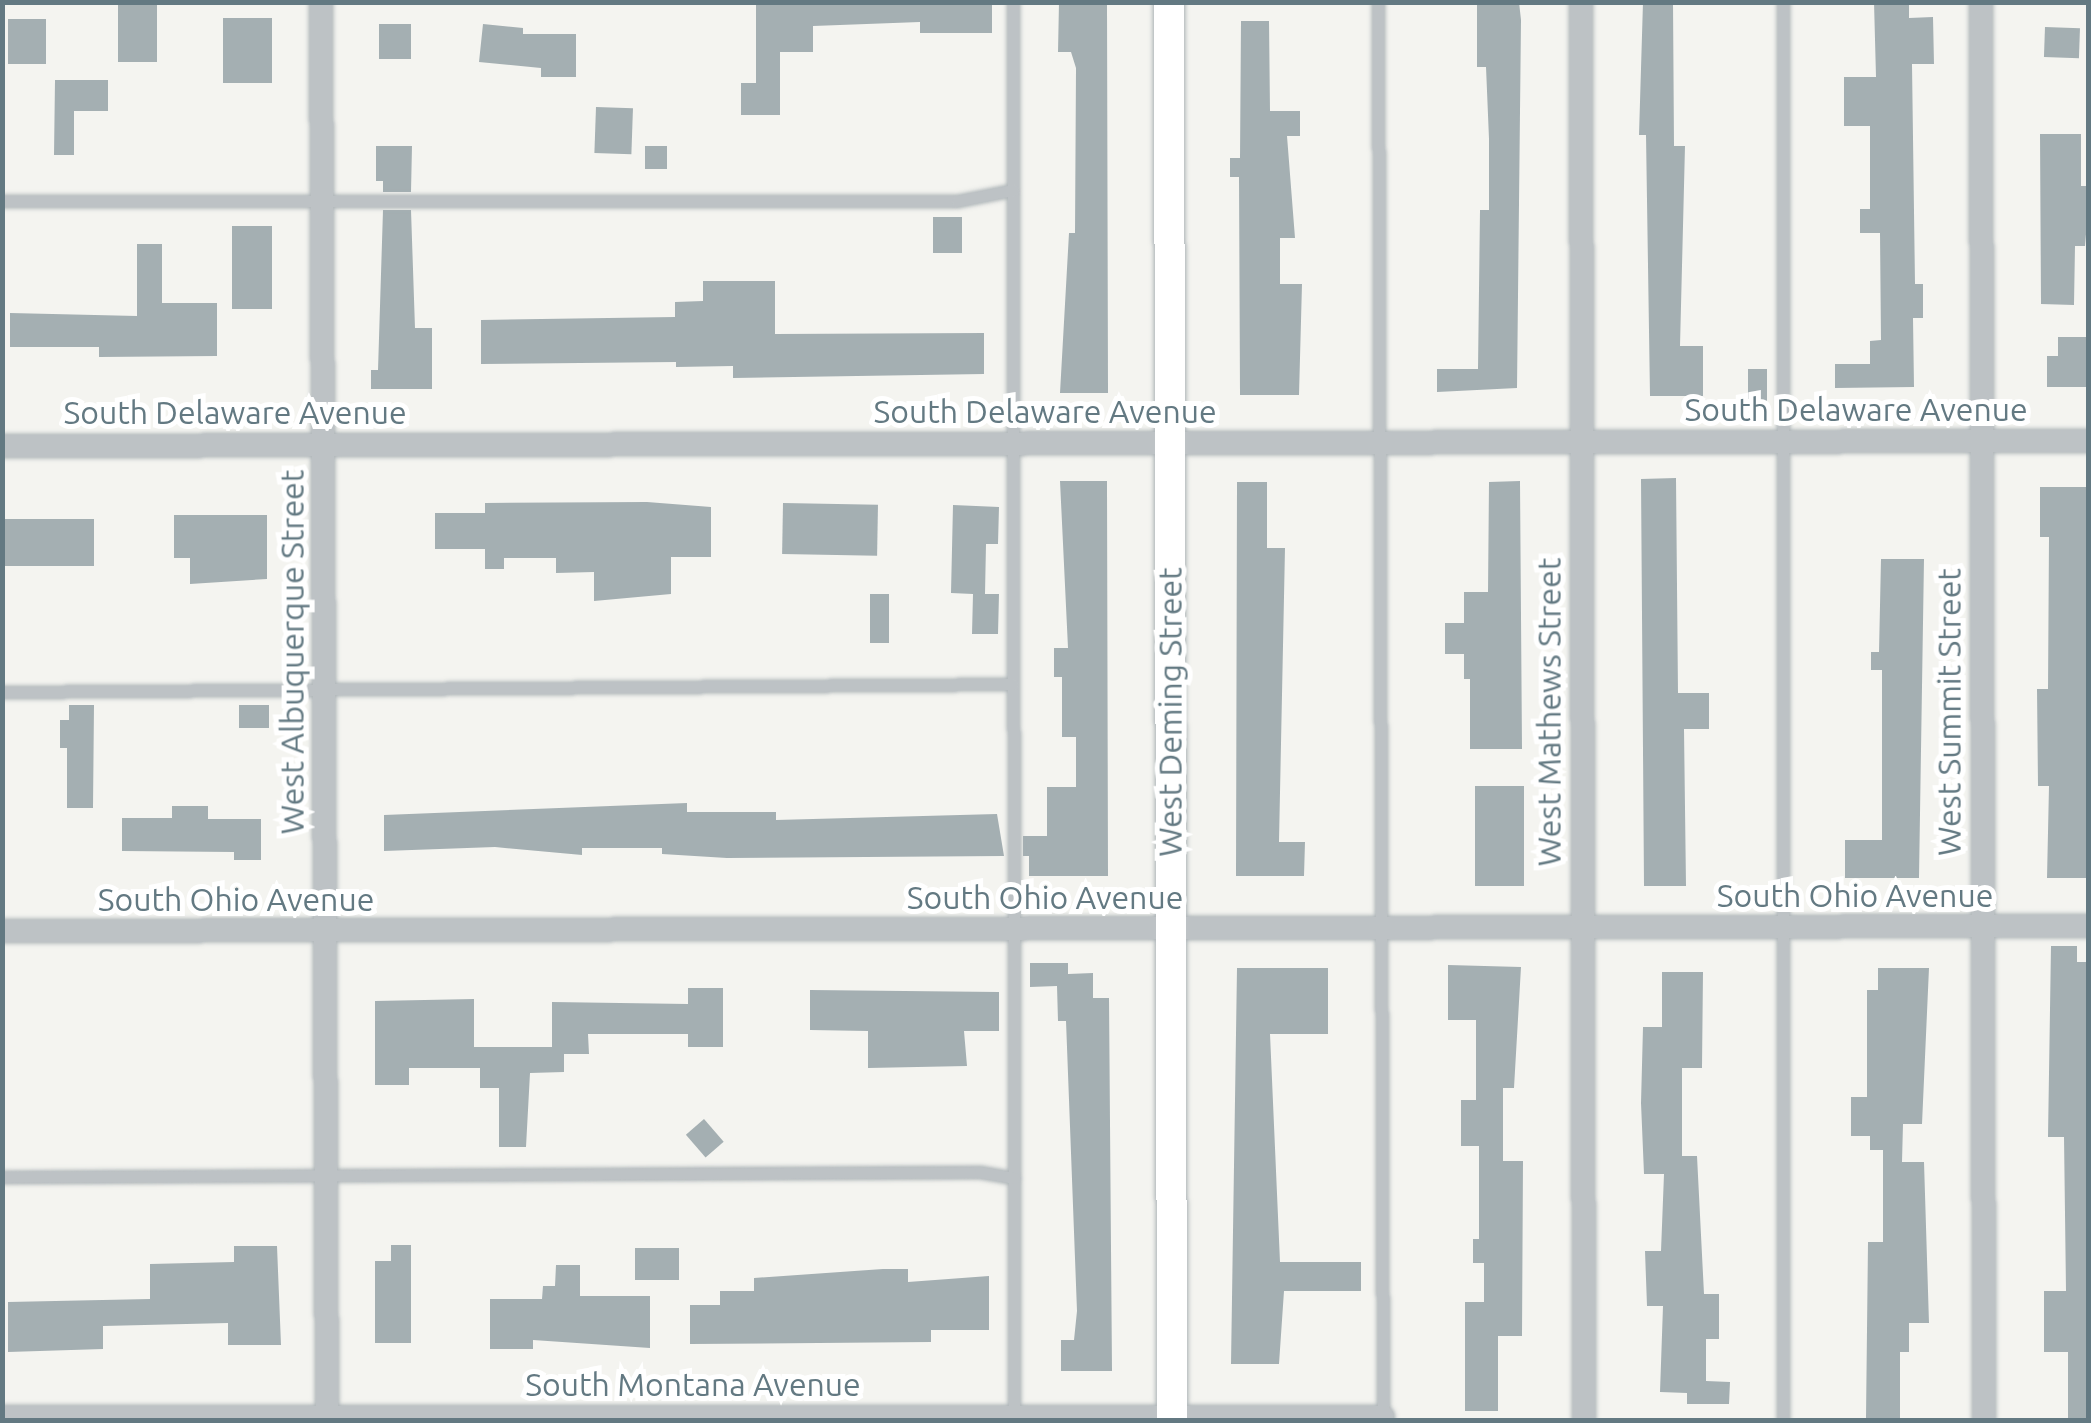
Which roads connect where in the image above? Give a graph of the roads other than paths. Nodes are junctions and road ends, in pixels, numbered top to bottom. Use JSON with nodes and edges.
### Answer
{"nodes":[{"id":1,"x":321,"y":2,"type":"edge"},
{"id":2,"x":1013,"y":2,"type":"edge"},
{"id":3,"x":1169,"y":2,"type":"edge"},
{"id":4,"x":1378,"y":2,"type":"edge"},
{"id":5,"x":1581,"y":2,"type":"edge"},
{"id":6,"x":1783,"y":2,"type":"edge"},
{"id":7,"x":1981,"y":2,"type":"edge"},
{"id":8,"x":1013,"y":190,"type":"junction"},
{"id":9,"x":2,"y":201,"type":"edge"},
{"id":10,"x":322,"y":201,"type":"junction"},
{"id":11,"x":1581,"y":441,"type":"junction"},
{"id":12,"x":1782,"y":441,"type":"junction"},
{"id":13,"x":1980,"y":441,"type":"junction"},
{"id":14,"x":2088,"y":441,"type":"edge"},
{"id":15,"x":1380,"y":442,"type":"junction"},
{"id":16,"x":324,"y":444,"type":"junction"},
{"id":17,"x":1012,"y":444,"type":"junction"},
{"id":18,"x":1169,"y":444,"type":"junction"},
{"id":19,"x":2,"y":446,"type":"edge"},
{"id":20,"x":1013,"y":684,"type":"junction"},
{"id":21,"x":2,"y":692,"type":"edge"},
{"id":22,"x":325,"y":692,"type":"junction"},
{"id":23,"x":1983,"y":926,"type":"junction"},
{"id":24,"x":2088,"y":926,"type":"edge"},
{"id":25,"x":1785,"y":928,"type":"junction"},
{"id":26,"x":1383,"y":929,"type":"junction"},
{"id":27,"x":1582,"y":929,"type":"junction"},
{"id":28,"x":1015,"y":930,"type":"junction"},
{"id":29,"x":1170,"y":930,"type":"junction"},
{"id":30,"x":2,"y":931,"type":"edge"},
{"id":31,"x":326,"y":932,"type":"junction"},
{"id":32,"x":326,"y":1176,"type":"junction"},
{"id":33,"x":2,"y":1177,"type":"edge"},
{"id":34,"x":1014,"y":1178,"type":"junction"},
{"id":35,"x":2,"y":1417,"type":"edge"},
{"id":36,"x":1014,"y":1418,"type":"edge"},
{"id":37,"x":1172,"y":1418,"type":"edge"},
{"id":38,"x":327,"y":1419,"type":"edge"},
{"id":39,"x":1383,"y":1419,"type":"edge"},
{"id":40,"x":1584,"y":1420,"type":"edge"},
{"id":41,"x":1783,"y":1420,"type":"edge"},
{"id":42,"x":1984,"y":1420,"type":"edge"}],
"edges":[{"from":1,"to":10,"type":"street","name":"West Albuquerque Street"},
{"from":2,"to":8,"type":"lane"},
{"from":3,"to":18,"type":"street","name":"West Deming Street"},
{"from":4,"to":15,"type":"lane"},
{"from":5,"to":11,"type":"street","name":"West Mathews Street"},
{"from":6,"to":12,"type":"lane"},
{"from":7,"to":13,"type":"street","name":"West Summit Street"},
{"from":8,"to":10,"type":"lane"},
{"from":8,"to":17,"type":"lane"},
{"from":9,"to":10,"type":"lane"},
{"from":10,"to":16,"type":"street","name":"West Albuquerque Street"},
{"from":11,"to":12,"type":"street","name":"South Delaware Avenue"},
{"from":11,"to":15,"type":"street","name":"South Delaware Avenue"},
{"from":11,"to":27,"type":"street","name":"West Mathews Street"},
{"from":12,"to":13,"type":"street","name":"South Delaware Avenue"},
{"from":12,"to":25,"type":"lane"},
{"from":13,"to":14,"type":"street","name":"South Delaware Avenue"},
{"from":13,"to":23,"type":"street","name":"West Summit Street"},
{"from":15,"to":18,"type":"street","name":"South Delaware Avenue"},
{"from":15,"to":26,"type":"lane"},
{"from":16,"to":17,"type":"street","name":"South Delaware Avenue"},
{"from":16,"to":19,"type":"street","name":"South Delaware Avenue"},
{"from":16,"to":22,"type":"street","name":"West Albuquerque Street"},
{"from":17,"to":18,"type":"street","name":"South Delaware Avenue"},
{"from":17,"to":20,"type":"lane"},
{"from":18,"to":29,"type":"street","name":"West Deming Street"},
{"from":20,"to":22,"type":"lane"},
{"from":20,"to":28,"type":"lane"},
{"from":21,"to":22,"type":"lane"},
{"from":22,"to":31,"type":"street","name":"West Albuquerque Street"},
{"from":23,"to":24,"type":"street","name":"South Ohio Avenue"},
{"from":23,"to":25,"type":"street","name":"South Ohio Avenue"},
{"from":23,"to":42,"type":"street","name":"West Summit Street"},
{"from":25,"to":27,"type":"street","name":"South Ohio Avenue"},
{"from":25,"to":41,"type":"lane"},
{"from":26,"to":27,"type":"street","name":"South Ohio Avenue"},
{"from":26,"to":29,"type":"street","name":"South Ohio Avenue"},
{"from":26,"to":39,"type":"lane"},
{"from":27,"to":40,"type":"street","name":"West Mathews Street"},
{"from":28,"to":29,"type":"street","name":"South Ohio Avenue"},
{"from":28,"to":31,"type":"street","name":"South Ohio Avenue"},
{"from":28,"to":34,"type":"lane"},
{"from":29,"to":37,"type":"street","name":"West Deming Street"},
{"from":30,"to":31,"type":"street","name":"South Ohio Avenue"},
{"from":31,"to":32,"type":"street","name":"West Albuquerque Street"},
{"from":32,"to":33,"type":"lane"},
{"from":32,"to":34,"type":"lane"},
{"from":32,"to":38,"type":"street","name":"West Albuquerque Street"},
{"from":34,"to":36,"type":"lane"},
{"from":35,"to":38,"type":"street","name":"South Montana Avenue"},
{"from":36,"to":37,"type":"street","name":"South Montana Avenue"},
{"from":36,"to":38,"type":"street","name":"South Montana Avenue"},
{"from":37,"to":39,"type":"street","name":"South Montana Avenue"}]}
